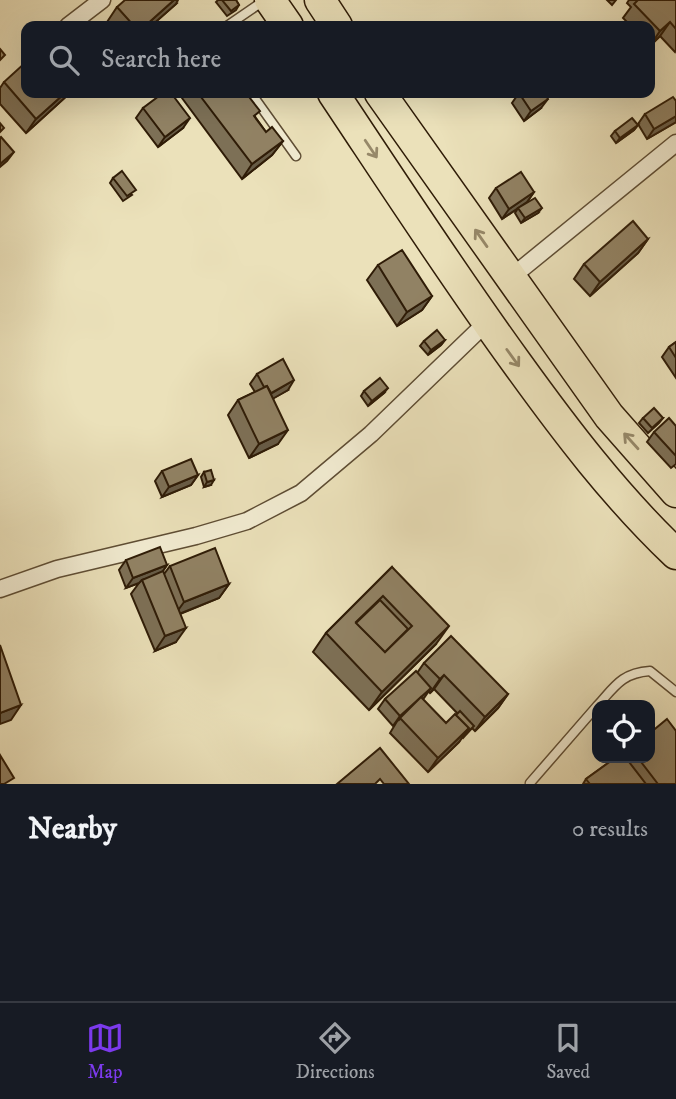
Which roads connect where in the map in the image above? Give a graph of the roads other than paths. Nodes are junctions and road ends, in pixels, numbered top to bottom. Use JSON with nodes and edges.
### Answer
{"nodes":[{"id":1,"x":102,"y":0,"type":"edge"},
{"id":2,"x":268,"y":0,"type":"edge"},
{"id":3,"x":320,"y":0,"type":"edge"},
{"id":4,"x":75,"y":21,"type":"edge"},
{"id":5,"x":235,"y":21,"type":"edge"},
{"id":6,"x":284,"y":21,"type":"edge"},
{"id":7,"x":334,"y":21,"type":"edge"},
{"id":8,"x":255,"y":98,"type":"edge"},
{"id":9,"x":336,"y":98,"type":"edge"},
{"id":10,"x":383,"y":98,"type":"edge"},
{"id":11,"x":676,"y":143,"type":"edge"},
{"id":12,"x":296,"y":156,"type":"dead end"},
{"id":13,"x":508,"y":277,"type":"junction"},
{"id":14,"x":487,"y":322,"type":"junction"},
{"id":15,"x":676,"y":492,"type":"edge"},
{"id":16,"x":676,"y":554,"type":"edge"},
{"id":17,"x":0,"y":589,"type":"edge"},
{"id":18,"x":676,"y":692,"type":"edge"},
{"id":19,"x":602,"y":700,"type":"edge"},
{"id":20,"x":592,"y":711,"type":"edge"},
{"id":21,"x":530,"y":783,"type":"edge"}],
"edges":[{"from":1,"to":4,"type":"street"},
{"from":2,"to":5,"type":"lane"},
{"from":2,"to":6,"type":"highway"},
{"from":3,"to":7,"type":"highway"},
{"from":8,"to":12,"type":"lane"},
{"from":9,"to":14,"type":"highway","one_way":true},
{"from":13,"to":10,"type":"highway","one_way":true},
{"from":11,"to":13,"type":"street"},
{"from":15,"to":13,"type":"highway","one_way":true},
{"from":14,"to":16,"type":"highway","one_way":true},
{"from":14,"to":17,"type":"street"},
{"from":18,"to":19,"type":"lane"},
{"from":20,"to":21,"type":"lane"}]}
